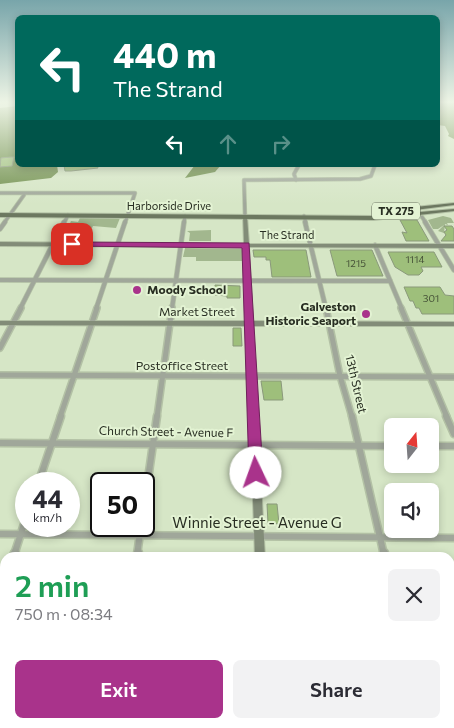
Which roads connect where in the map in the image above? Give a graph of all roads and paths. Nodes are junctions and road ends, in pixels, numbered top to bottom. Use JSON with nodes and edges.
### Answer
{"nodes":[{"id":1,"x":298,"y":167,"type":"edge"},
{"id":2,"x":375,"y":167,"type":"edge"},
{"id":3,"x":296,"y":180,"type":"junction"},
{"id":4,"x":0,"y":193,"type":"edge"},
{"id":5,"x":24,"y":195,"type":"dead end"},
{"id":6,"x":454,"y":204,"type":"edge"},
{"id":7,"x":454,"y":210,"type":"edge"},
{"id":8,"x":0,"y":215,"type":"edge"},
{"id":9,"x":10,"y":215,"type":"junction"},
{"id":10,"x":68,"y":215,"type":"junction"},
{"id":11,"x":127,"y":216,"type":"junction"},
{"id":12,"x":186,"y":216,"type":"junction"},
{"id":13,"x":245,"y":216,"type":"junction"},
{"id":14,"x":304,"y":216,"type":"junction"},
{"id":15,"x":339,"y":216,"type":"junction"},
{"id":16,"x":422,"y":217,"type":"dead end"},
{"id":17,"x":0,"y":229,"type":"edge"},
{"id":18,"x":0,"y":244,"type":"edge"},
{"id":19,"x":53,"y":244,"type":"junction"},
{"id":20,"x":117,"y":245,"type":"junction"},
{"id":21,"x":181,"y":245,"type":"junction"},
{"id":22,"x":246,"y":245,"type":"junction"},
{"id":23,"x":311,"y":245,"type":"junction"},
{"id":24,"x":375,"y":246,"type":"junction"},
{"id":25,"x":440,"y":246,"type":"junction"},
{"id":26,"x":454,"y":246,"type":"edge"},
{"id":27,"x":454,"y":270,"type":"edge"},
{"id":28,"x":0,"y":280,"type":"edge"},
{"id":29,"x":35,"y":280,"type":"junction"},
{"id":30,"x":106,"y":280,"type":"junction"},
{"id":31,"x":176,"y":280,"type":"junction"},
{"id":32,"x":247,"y":280,"type":"junction"},
{"id":33,"x":319,"y":280,"type":"junction"},
{"id":34,"x":390,"y":281,"type":"junction"},
{"id":35,"x":0,"y":323,"type":"edge"},
{"id":36,"x":13,"y":323,"type":"junction"},
{"id":37,"x":91,"y":323,"type":"junction"},
{"id":38,"x":170,"y":324,"type":"junction"},
{"id":39,"x":249,"y":324,"type":"junction"},
{"id":40,"x":330,"y":324,"type":"junction"},
{"id":41,"x":408,"y":324,"type":"junction"},
{"id":42,"x":454,"y":324,"type":"edge"},
{"id":43,"x":0,"y":348,"type":"edge"},
{"id":44,"x":0,"y":375,"type":"edge"},
{"id":45,"x":74,"y":375,"type":"junction"},
{"id":46,"x":163,"y":376,"type":"junction"},
{"id":47,"x":252,"y":376,"type":"junction"},
{"id":48,"x":340,"y":376,"type":"junction"},
{"id":49,"x":430,"y":376,"type":"junction"},
{"id":50,"x":454,"y":377,"type":"edge"},
{"id":51,"x":454,"y":434,"type":"edge"},
{"id":52,"x":0,"y":443,"type":"edge"},
{"id":53,"x":51,"y":443,"type":"junction"},
{"id":54,"x":153,"y":443,"type":"junction"},
{"id":55,"x":255,"y":445,"type":"junction"},
{"id":56,"x":358,"y":445,"type":"junction"},
{"id":57,"x":384,"y":446,"type":"edge"},
{"id":58,"x":439,"y":446,"type":"edge"},
{"id":59,"x":454,"y":446,"type":"edge"},
{"id":60,"x":42,"y":472,"type":"edge"},
{"id":61,"x":149,"y":472,"type":"edge"},
{"id":62,"x":0,"y":534,"type":"edge"},
{"id":63,"x":15,"y":534,"type":"edge"},
{"id":64,"x":155,"y":535,"type":"edge"},
{"id":65,"x":259,"y":536,"type":"junction"},
{"id":66,"x":20,"y":537,"type":"edge"},
{"id":67,"x":140,"y":537,"type":"edge"},
{"id":68,"x":380,"y":537,"type":"junction"},
{"id":69,"x":454,"y":538,"type":"edge"},
{"id":70,"x":15,"y":552,"type":"edge"},
{"id":71,"x":138,"y":552,"type":"edge"},
{"id":72,"x":260,"y":552,"type":"edge"},
{"id":73,"x":384,"y":552,"type":"edge"}],
"edges":[{"from":1,"to":3,"type":"street"},
{"from":2,"to":3,"type":"street"},
{"from":3,"to":13,"type":"street"},
{"from":4,"to":11,"type":"street"},
{"from":5,"to":9,"type":"street"},
{"from":6,"to":15,"type":"main road","name":"Harborside Drive","number":"TX 275"},
{"from":7,"to":15,"type":"main road","name":"Harborside Drive","number":"TX 275"},
{"from":8,"to":9,"type":"main road","name":"Harborside Drive","number":"TX 275"},
{"from":9,"to":10,"type":"main road","name":"Harborside Drive","number":"TX 275"},
{"from":9,"to":17,"type":"street"},
{"from":10,"to":11,"type":"main road","name":"Harborside Drive","number":"TX 275"},
{"from":10,"to":19,"type":"street"},
{"from":11,"to":12,"type":"main road","name":"Harborside Drive","number":"TX 275"},
{"from":11,"to":20,"type":"street"},
{"from":12,"to":13,"type":"main road","name":"Harborside Drive","number":"TX 275"},
{"from":12,"to":21,"type":"street"},
{"from":13,"to":14,"type":"main road","name":"Harborside Drive","number":"TX 275"},
{"from":13,"to":22,"type":"main road"},
{"from":14,"to":15,"type":"main road","name":"Harborside Drive","number":"TX 275"},
{"from":14,"to":23,"type":"street","name":"13th Street"},
{"from":16,"to":25,"type":"street"},
{"from":18,"to":19,"type":"main road","name":"The Strand"},
{"from":19,"to":20,"type":"main road","name":"The Strand"},
{"from":19,"to":29,"type":"street"},
{"from":20,"to":21,"type":"main road","name":"The Strand"},
{"from":20,"to":30,"type":"street"},
{"from":21,"to":22,"type":"main road","name":"The Strand"},
{"from":21,"to":31,"type":"street"},
{"from":22,"to":23,"type":"main road","name":"The Strand"},
{"from":22,"to":32,"type":"main road"},
{"from":23,"to":24,"type":"main road","name":"The Strand"},
{"from":23,"to":33,"type":"street","name":"13th Street"},
{"from":24,"to":25,"type":"main road","name":"The Strand"},
{"from":24,"to":34,"type":"street"},
{"from":25,"to":26,"type":"main road","name":"The Strand"},
{"from":25,"to":27,"type":"street"},
{"from":28,"to":29,"type":"street"},
{"from":29,"to":30,"type":"street"},
{"from":29,"to":36,"type":"street"},
{"from":30,"to":31,"type":"street"},
{"from":30,"to":37,"type":"street"},
{"from":31,"to":32,"type":"street"},
{"from":31,"to":38,"type":"street"},
{"from":32,"to":33,"type":"street"},
{"from":32,"to":39,"type":"main road"},
{"from":33,"to":34,"type":"street"},
{"from":33,"to":40,"type":"street","name":"13th Street"},
{"from":34,"to":41,"type":"street"},
{"from":35,"to":36,"type":"main road","name":"Market Street"},
{"from":36,"to":37,"type":"main road","name":"Market Street"},
{"from":36,"to":43,"type":"street"},
{"from":37,"to":38,"type":"main road","name":"Market Street"},
{"from":37,"to":45,"type":"street"},
{"from":38,"to":39,"type":"main road","name":"Market Street"},
{"from":38,"to":46,"type":"street"},
{"from":39,"to":40,"type":"main road","name":"Market Street"},
{"from":39,"to":47,"type":"main road"},
{"from":40,"to":41,"type":"main road","name":"Market Street"},
{"from":40,"to":48,"type":"street","name":"13th Street"},
{"from":41,"to":42,"type":"main road","name":"Market Street"},
{"from":41,"to":49,"type":"street"},
{"from":44,"to":45,"type":"street","name":"Postoffice Street"},
{"from":45,"to":46,"type":"street","name":"Postoffice Street"},
{"from":45,"to":53,"type":"street"},
{"from":46,"to":47,"type":"street","name":"Postoffice Street"},
{"from":46,"to":54,"type":"street"},
{"from":47,"to":48,"type":"street","name":"Postoffice Street"},
{"from":47,"to":55,"type":"main road"},
{"from":48,"to":49,"type":"street","name":"Postoffice Street"},
{"from":48,"to":56,"type":"street","name":"13th Street"},
{"from":49,"to":50,"type":"street","name":"Postoffice Street"},
{"from":49,"to":51,"type":"street"},
{"from":52,"to":53,"type":"street","name":"Church Street - Avenue F"},
{"from":53,"to":54,"type":"street","name":"Church Street - Avenue F"},
{"from":53,"to":60,"type":"street"},
{"from":54,"to":55,"type":"street","name":"Church Street - Avenue F"},
{"from":54,"to":61,"type":"street"},
{"from":55,"to":56,"type":"street","name":"Church Street - Avenue F"},
{"from":55,"to":65,"type":"main road"},
{"from":56,"to":57,"type":"street","name":"Church Street - Avenue F"},
{"from":56,"to":68,"type":"street","name":"13th Street"},
{"from":58,"to":59,"type":"street"},
{"from":62,"to":63,"type":"street","name":"Winnie Street - Avenue G"},
{"from":64,"to":65,"type":"street","name":"Winnie Street - Avenue G"},
{"from":65,"to":68,"type":"street","name":"Winnie Street - Avenue G"},
{"from":65,"to":72,"type":"main road"},
{"from":66,"to":70,"type":"street"},
{"from":67,"to":71,"type":"street"},
{"from":68,"to":69,"type":"street","name":"Winnie Street - Avenue G"},
{"from":68,"to":73,"type":"street","name":"13th Street"}]}
